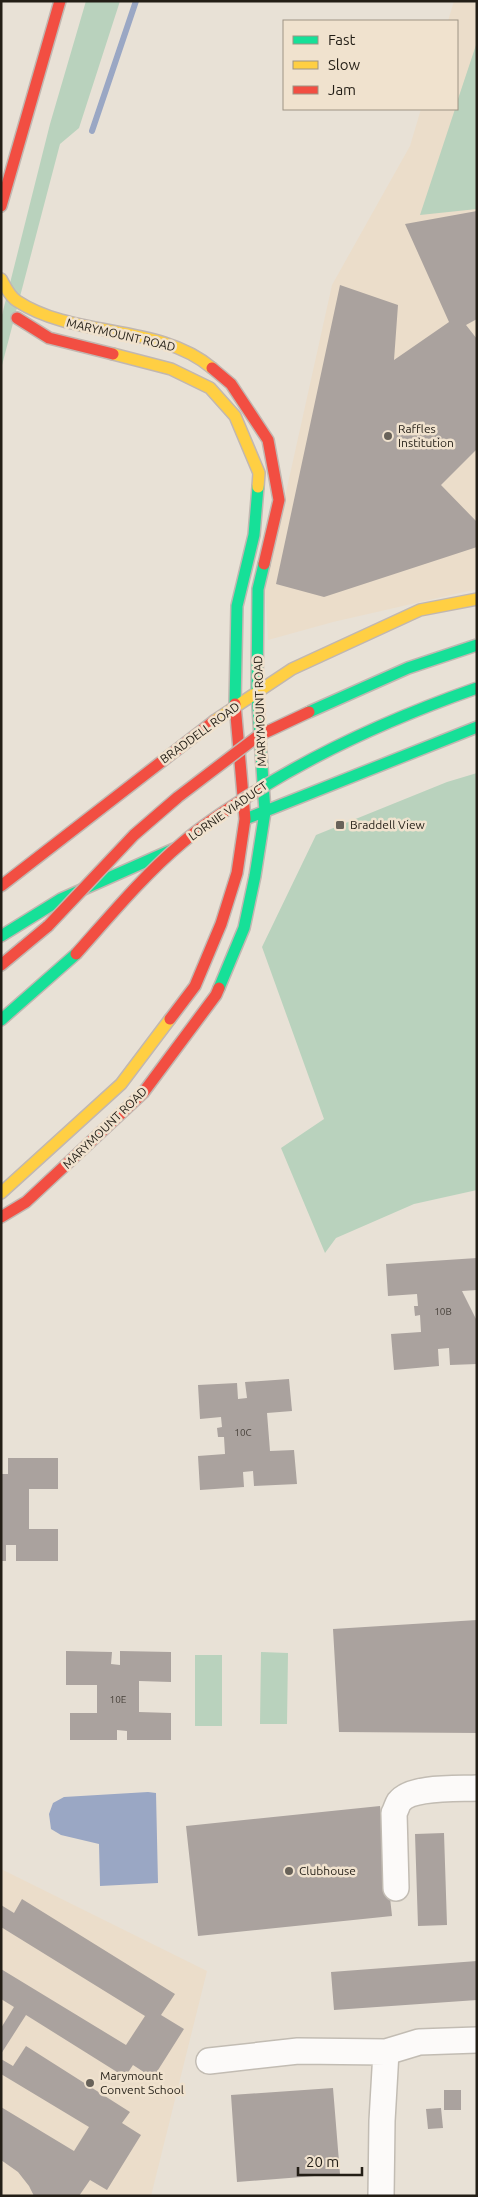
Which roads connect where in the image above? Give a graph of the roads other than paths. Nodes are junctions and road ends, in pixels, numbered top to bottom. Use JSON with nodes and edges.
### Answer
{"nodes":[{"id":1,"x":60,"y":1,"type":"edge"},
{"id":2,"x":1,"y":206,"type":"edge"},
{"id":3,"x":1,"y":279,"type":"edge"},
{"id":4,"x":5,"y":309,"type":"dead end"},
{"id":5,"x":477,"y":599,"type":"edge"},
{"id":6,"x":477,"y":645,"type":"edge"},
{"id":7,"x":477,"y":688,"type":"edge"},
{"id":8,"x":258,"y":692,"type":"junction"},
{"id":9,"x":236,"y":706,"type":"junction"},
{"id":10,"x":477,"y":727,"type":"edge"},
{"id":11,"x":264,"y":812,"type":"junction"},
{"id":12,"x":245,"y":819,"type":"junction"},
{"id":13,"x":232,"y":825,"type":"dead end"},
{"id":14,"x":218,"y":830,"type":"dead end"},
{"id":15,"x":1,"y":886,"type":"edge"},
{"id":16,"x":1,"y":936,"type":"edge"},
{"id":17,"x":1,"y":965,"type":"edge"},
{"id":18,"x":1,"y":1020,"type":"edge"},
{"id":19,"x":1,"y":1193,"type":"edge"},
{"id":20,"x":1,"y":1217,"type":"edge"},
{"id":21,"x":477,"y":1788,"type":"edge"},
{"id":22,"x":396,"y":1888,"type":"dead end"},
{"id":23,"x":477,"y":2040,"type":"edge"},
{"id":24,"x":386,"y":2052,"type":"junction"},
{"id":25,"x":209,"y":2061,"type":"dead end"},
{"id":26,"x":381,"y":2196,"type":"edge"}],
"edges":[{"from":1,"to":2,"type":"main road"},
{"from":3,"to":8,"type":"main road","name":"MARYMOUNT ROAD"},
{"from":4,"to":9,"type":"main road","name":"MARYMOUNT ROAD"},
{"from":5,"to":8,"type":"main road","name":"BRADDELL ROAD"},
{"from":6,"to":17,"type":"main road","bridge":true},
{"from":7,"to":18,"type":"main road","name":"LORNIE VIADUCT","bridge":true},
{"from":8,"to":9,"type":"main road","name":"BRADDELL ROAD"},
{"from":8,"to":11,"type":"main road","name":"MARYMOUNT ROAD"},
{"from":9,"to":12,"type":"main road","name":"MARYMOUNT ROAD"},
{"from":9,"to":15,"type":"main road","name":"BRADDELL ROAD"},
{"from":10,"to":11,"type":"main road"},
{"from":11,"to":12,"type":"main road"},
{"from":11,"to":20,"type":"main road","name":"MARYMOUNT ROAD"},
{"from":12,"to":13,"type":"main road"},
{"from":12,"to":19,"type":"main road","name":"MARYMOUNT ROAD"},
{"from":14,"to":16,"type":"main road"},
{"from":21,"to":22,"type":"street"},
{"from":23,"to":24,"type":"street"},
{"from":24,"to":25,"type":"street"},
{"from":24,"to":26,"type":"street"}]}
